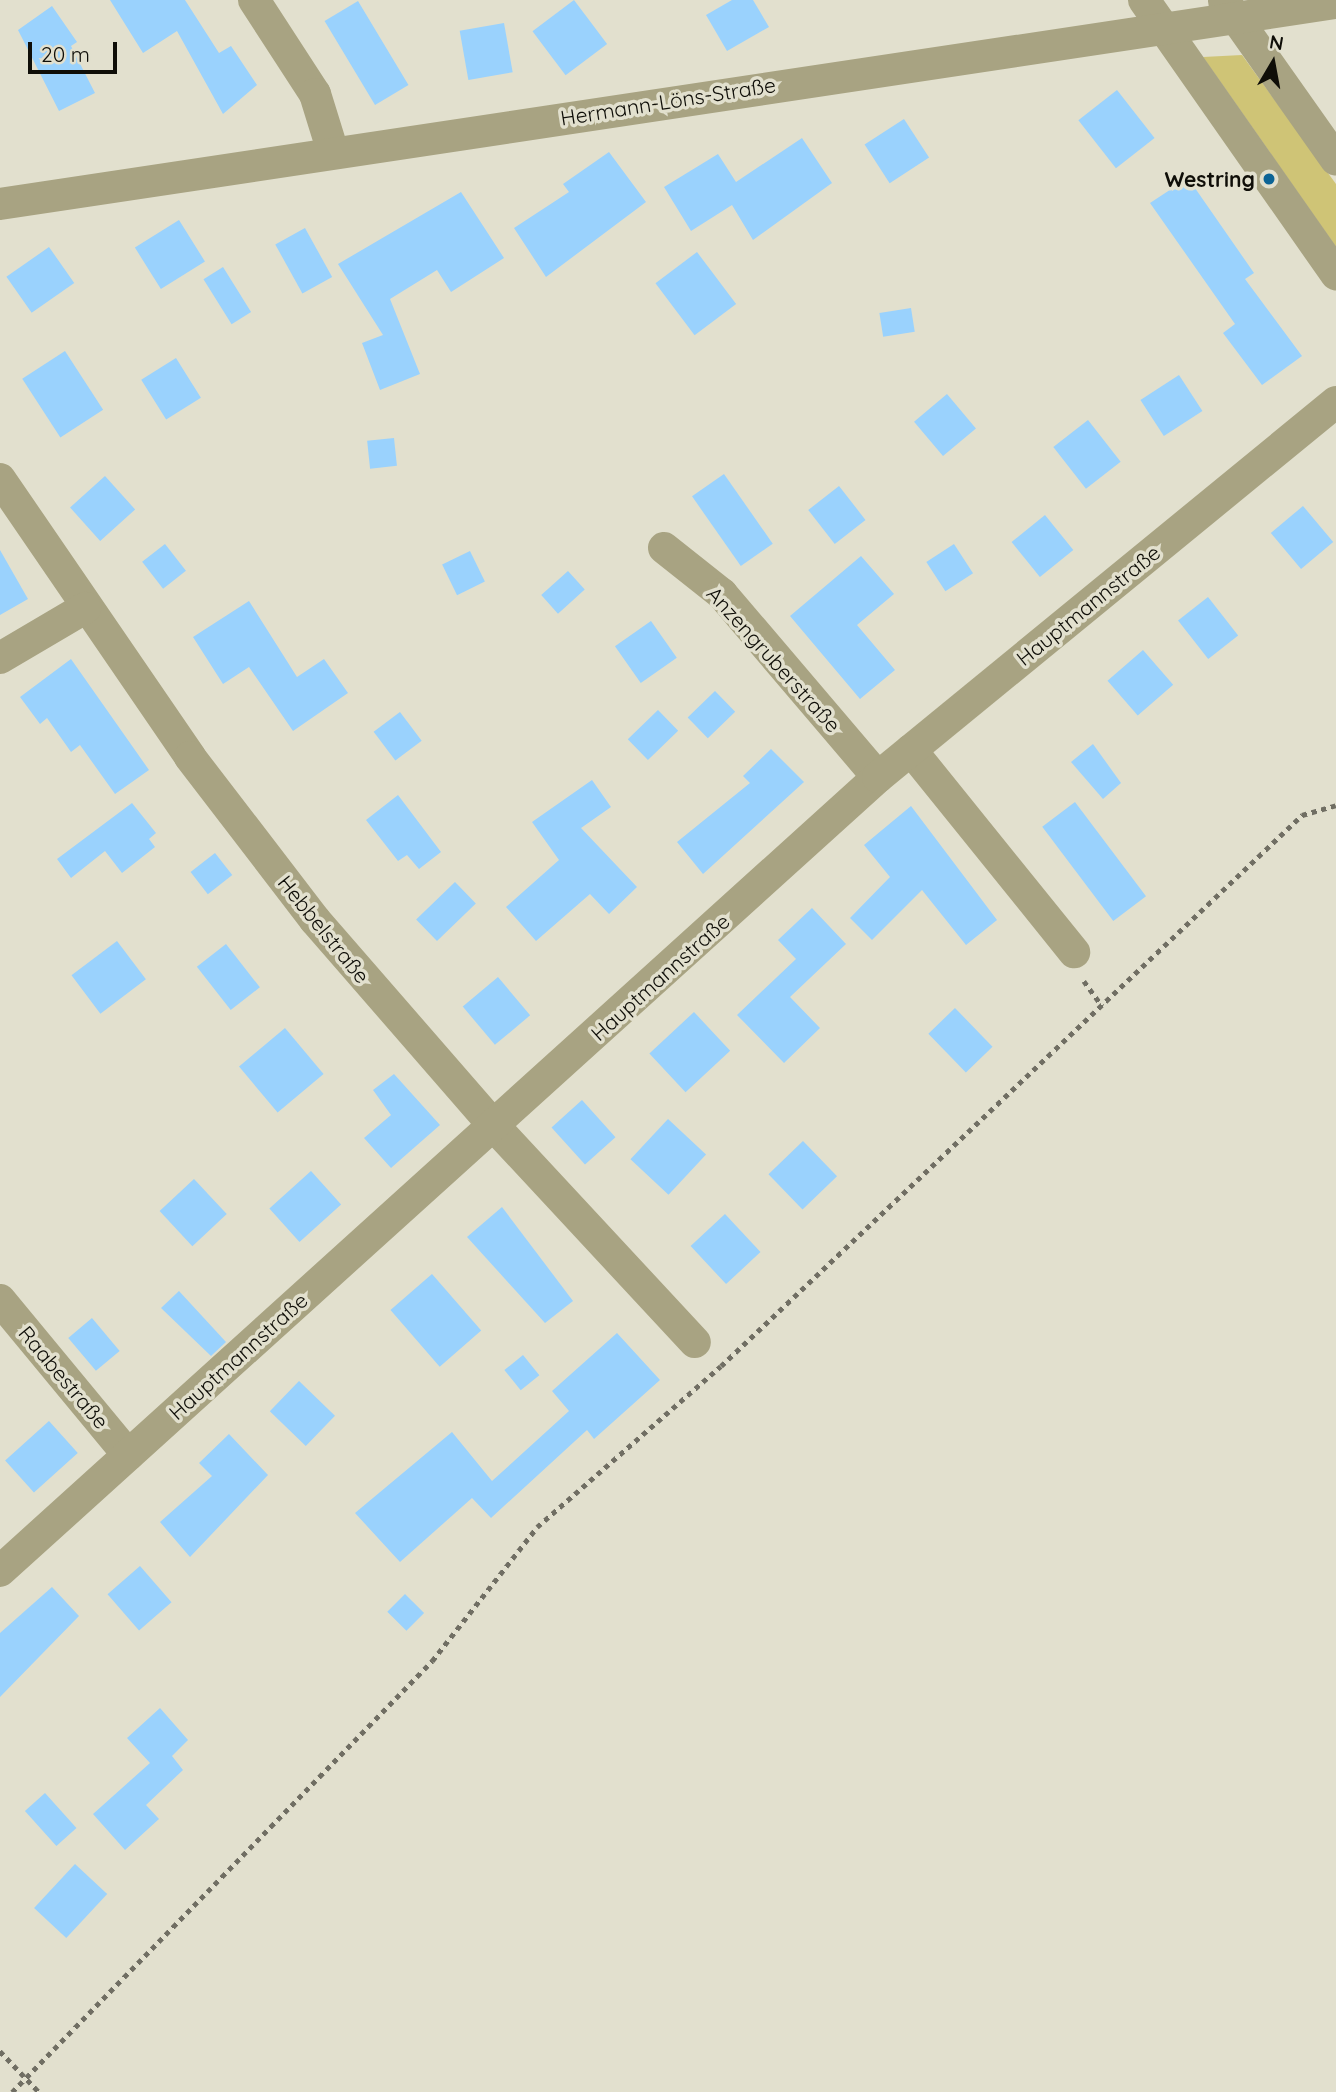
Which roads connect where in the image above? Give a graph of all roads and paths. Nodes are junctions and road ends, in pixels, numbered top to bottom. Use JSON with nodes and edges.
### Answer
{"nodes":[{"id":1,"x":254,"y":0,"type":"edge"},
{"id":2,"x":1144,"y":0,"type":"edge"},
{"id":3,"x":1336,"y":3,"type":"edge"},
{"id":4,"x":1228,"y":7,"type":"edge"},
{"id":5,"x":1163,"y":26,"type":"junction"},
{"id":6,"x":333,"y":152,"type":"junction"},
{"id":7,"x":1336,"y":160,"type":"edge"},
{"id":8,"x":0,"y":204,"type":"edge"},
{"id":9,"x":1336,"y":274,"type":"edge"},
{"id":10,"x":1336,"y":402,"type":"edge"},
{"id":11,"x":0,"y":479,"type":"edge"},
{"id":12,"x":664,"y":548,"type":"dead end"},
{"id":13,"x":85,"y":608,"type":"junction"},
{"id":14,"x":0,"y":658,"type":"edge"},
{"id":15,"x":911,"y":750,"type":"junction"},
{"id":16,"x":878,"y":777,"type":"junction"},
{"id":17,"x":1336,"y":805,"type":"edge"},
{"id":18,"x":1074,"y":952,"type":"dead end"},
{"id":19,"x":494,"y":1126,"type":"junction"},
{"id":20,"x":0,"y":1300,"type":"edge"},
{"id":21,"x":695,"y":1342,"type":"dead end"},
{"id":22,"x":128,"y":1455,"type":"junction"},
{"id":23,"x":0,"y":1571,"type":"edge"},
{"id":24,"x":0,"y":2051,"type":"edge"},
{"id":25,"x":27,"y":2079,"type":"junction"},
{"id":26,"x":12,"y":2092,"type":"edge"},
{"id":27,"x":39,"y":2092,"type":"edge"}],
"edges":[{"from":1,"to":6,"type":"street"},
{"from":2,"to":5,"type":"street"},
{"from":3,"to":4,"type":"street","name":"Hermann-Löns-Straße"},
{"from":4,"to":5,"type":"street","name":"Hermann-Löns-Straße"},
{"from":4,"to":7,"type":"street"},
{"from":5,"to":6,"type":"street","name":"Hermann-Löns-Straße"},
{"from":5,"to":9,"type":"street"},
{"from":6,"to":8,"type":"street","name":"Hermann-Löns-Straße"},
{"from":10,"to":15,"type":"street","name":"Hauptmannstraße"},
{"from":11,"to":13,"type":"street","name":"Hebbelstraße"},
{"from":12,"to":16,"type":"street","name":"Anzengruberstraße"},
{"from":13,"to":14,"type":"street"},
{"from":13,"to":19,"type":"street","name":"Hebbelstraße"},
{"from":15,"to":16,"type":"street","name":"Hauptmannstraße"},
{"from":15,"to":18,"type":"street"},
{"from":16,"to":19,"type":"street","name":"Hauptmannstraße"},
{"from":17,"to":25,"type":"path"},
{"from":19,"to":21,"type":"street","name":"Hebbelstraße"},
{"from":19,"to":22,"type":"street","name":"Hauptmannstraße"},
{"from":20,"to":22,"type":"street","name":"Raabestraße"},
{"from":22,"to":23,"type":"street","name":"Hauptmannstraße"},
{"from":24,"to":25,"type":"path"},
{"from":25,"to":26,"type":"path"},
{"from":25,"to":27,"type":"path"}]}
